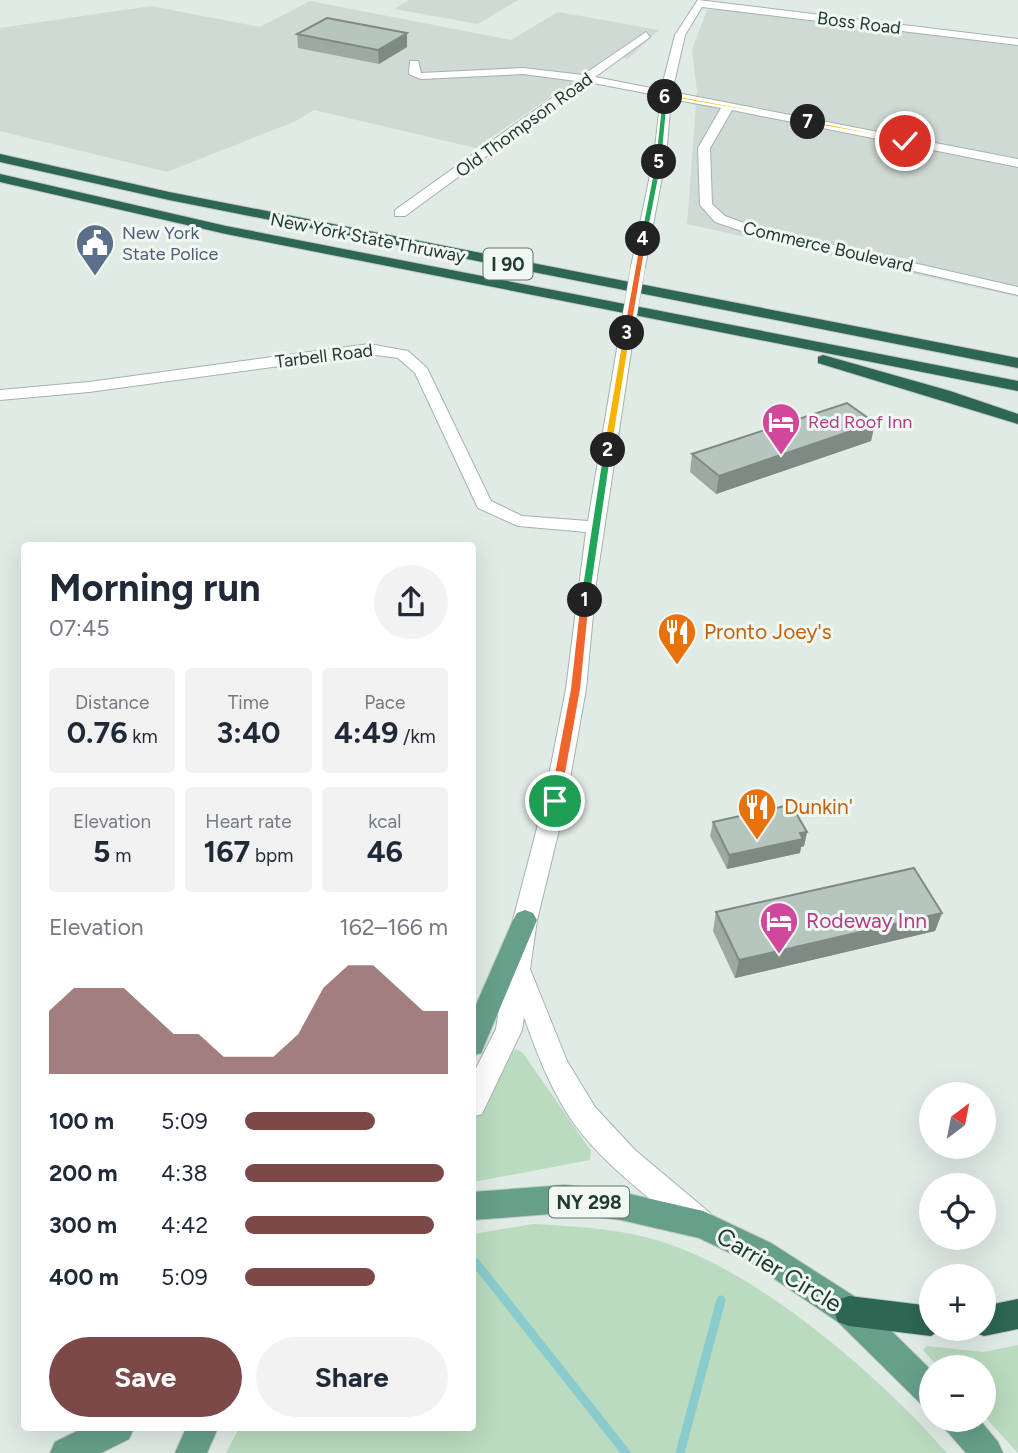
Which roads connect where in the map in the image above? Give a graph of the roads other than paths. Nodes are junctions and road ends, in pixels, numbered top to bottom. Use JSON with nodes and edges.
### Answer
{"nodes":[{"id":1,"x":701,"y":2,"type":"edge"},
{"id":2,"x":646,"y":35,"type":"dead end"},
{"id":3,"x":1018,"y":42,"type":"edge"},
{"id":4,"x":414,"y":64,"type":"dead end"},
{"id":5,"x":588,"y":79,"type":"junction"},
{"id":6,"x":665,"y":94,"type":"junction"},
{"id":7,"x":728,"y":107,"type":"junction"},
{"id":8,"x":0,"y":158,"type":"edge"},
{"id":9,"x":1018,"y":163,"type":"edge"},
{"id":10,"x":0,"y":178,"type":"edge"},
{"id":11,"x":0,"y":185,"type":"edge"},
{"id":12,"x":78,"y":197,"type":"junction"},
{"id":13,"x":400,"y":213,"type":"dead end"},
{"id":14,"x":1018,"y":291,"type":"edge"},
{"id":15,"x":673,"y":318,"type":"junction"},
{"id":16,"x":1018,"y":363,"type":"edge"},
{"id":17,"x":1018,"y":386,"type":"edge"},
{"id":18,"x":0,"y":395,"type":"edge"},
{"id":19,"x":1018,"y":419,"type":"edge"},
{"id":20,"x":595,"y":527,"type":"junction"},
{"id":21,"x":525,"y":920,"type":"junction"},
{"id":22,"x":520,"y":972,"type":"junction"},
{"id":23,"x":476,"y":1036,"type":"edge"},
{"id":24,"x":476,"y":1097,"type":"edge"},
{"id":25,"x":476,"y":1206,"type":"edge"},
{"id":26,"x":703,"y":1225,"type":"junction"},
{"id":27,"x":849,"y":1311,"type":"junction"},
{"id":28,"x":1018,"y":1314,"type":"edge"},
{"id":29,"x":996,"y":1319,"type":"edge"},
{"id":30,"x":919,"y":1320,"type":"edge"},
{"id":31,"x":919,"y":1380,"type":"edge"},
{"id":32,"x":201,"y":1431,"type":"edge"},
{"id":33,"x":109,"y":1432,"type":"edge"},
{"id":34,"x":968,"y":1432,"type":"edge"},
{"id":35,"x":66,"y":1453,"type":"edge"},
{"id":36,"x":191,"y":1453,"type":"edge"},
{"id":37,"x":987,"y":1453,"type":"edge"}],
"edges":[{"from":1,"to":3,"type":"street","name":"Boss Road"},
{"from":1,"to":6,"type":"street"},
{"from":2,"to":5,"type":"street","name":"Old Thompson Road"},
{"from":4,"to":5,"type":"street"},
{"from":5,"to":6,"type":"street"},
{"from":5,"to":13,"type":"street","name":"Old Thompson Road"},
{"from":6,"to":7,"type":"street"},
{"from":6,"to":20,"type":"street","bridge":true},
{"from":7,"to":9,"type":"street"},
{"from":7,"to":14,"type":"street","name":"Commerce Boulevard"},
{"from":8,"to":16,"type":"highway","name":"New York State Thruway","number":"I 90"},
{"from":10,"to":12,"type":"highway","name":"New York State Thruway","number":"I 90"},
{"from":11,"to":12,"type":"highway"},
{"from":12,"to":15,"type":"highway","name":"New York State Thruway","number":"I 90"},
{"from":15,"to":17,"type":"highway","name":"New York State Thruway","number":"I 90"},
{"from":15,"to":19,"type":"highway"},
{"from":18,"to":20,"type":"street","name":"Tarbell Road"},
{"from":20,"to":21,"type":"street"},
{"from":21,"to":22,"type":"street"},
{"from":21,"to":23,"type":"main road"},
{"from":22,"to":24,"type":"street"},
{"from":22,"to":26,"type":"street"},
{"from":25,"to":26,"type":"main road","name":"Carrier Circle","number":"NY 298"},
{"from":26,"to":27,"type":"main road","name":"Carrier Circle","number":"NY 298"},
{"from":27,"to":30,"type":"highway"},
{"from":27,"to":31,"type":"main road","name":"Carrier Circle","number":"NY 298"},
{"from":28,"to":29,"type":"highway"},
{"from":32,"to":36,"type":"main road"},
{"from":33,"to":35,"type":"main road"},
{"from":34,"to":37,"type":"main road"}]}
